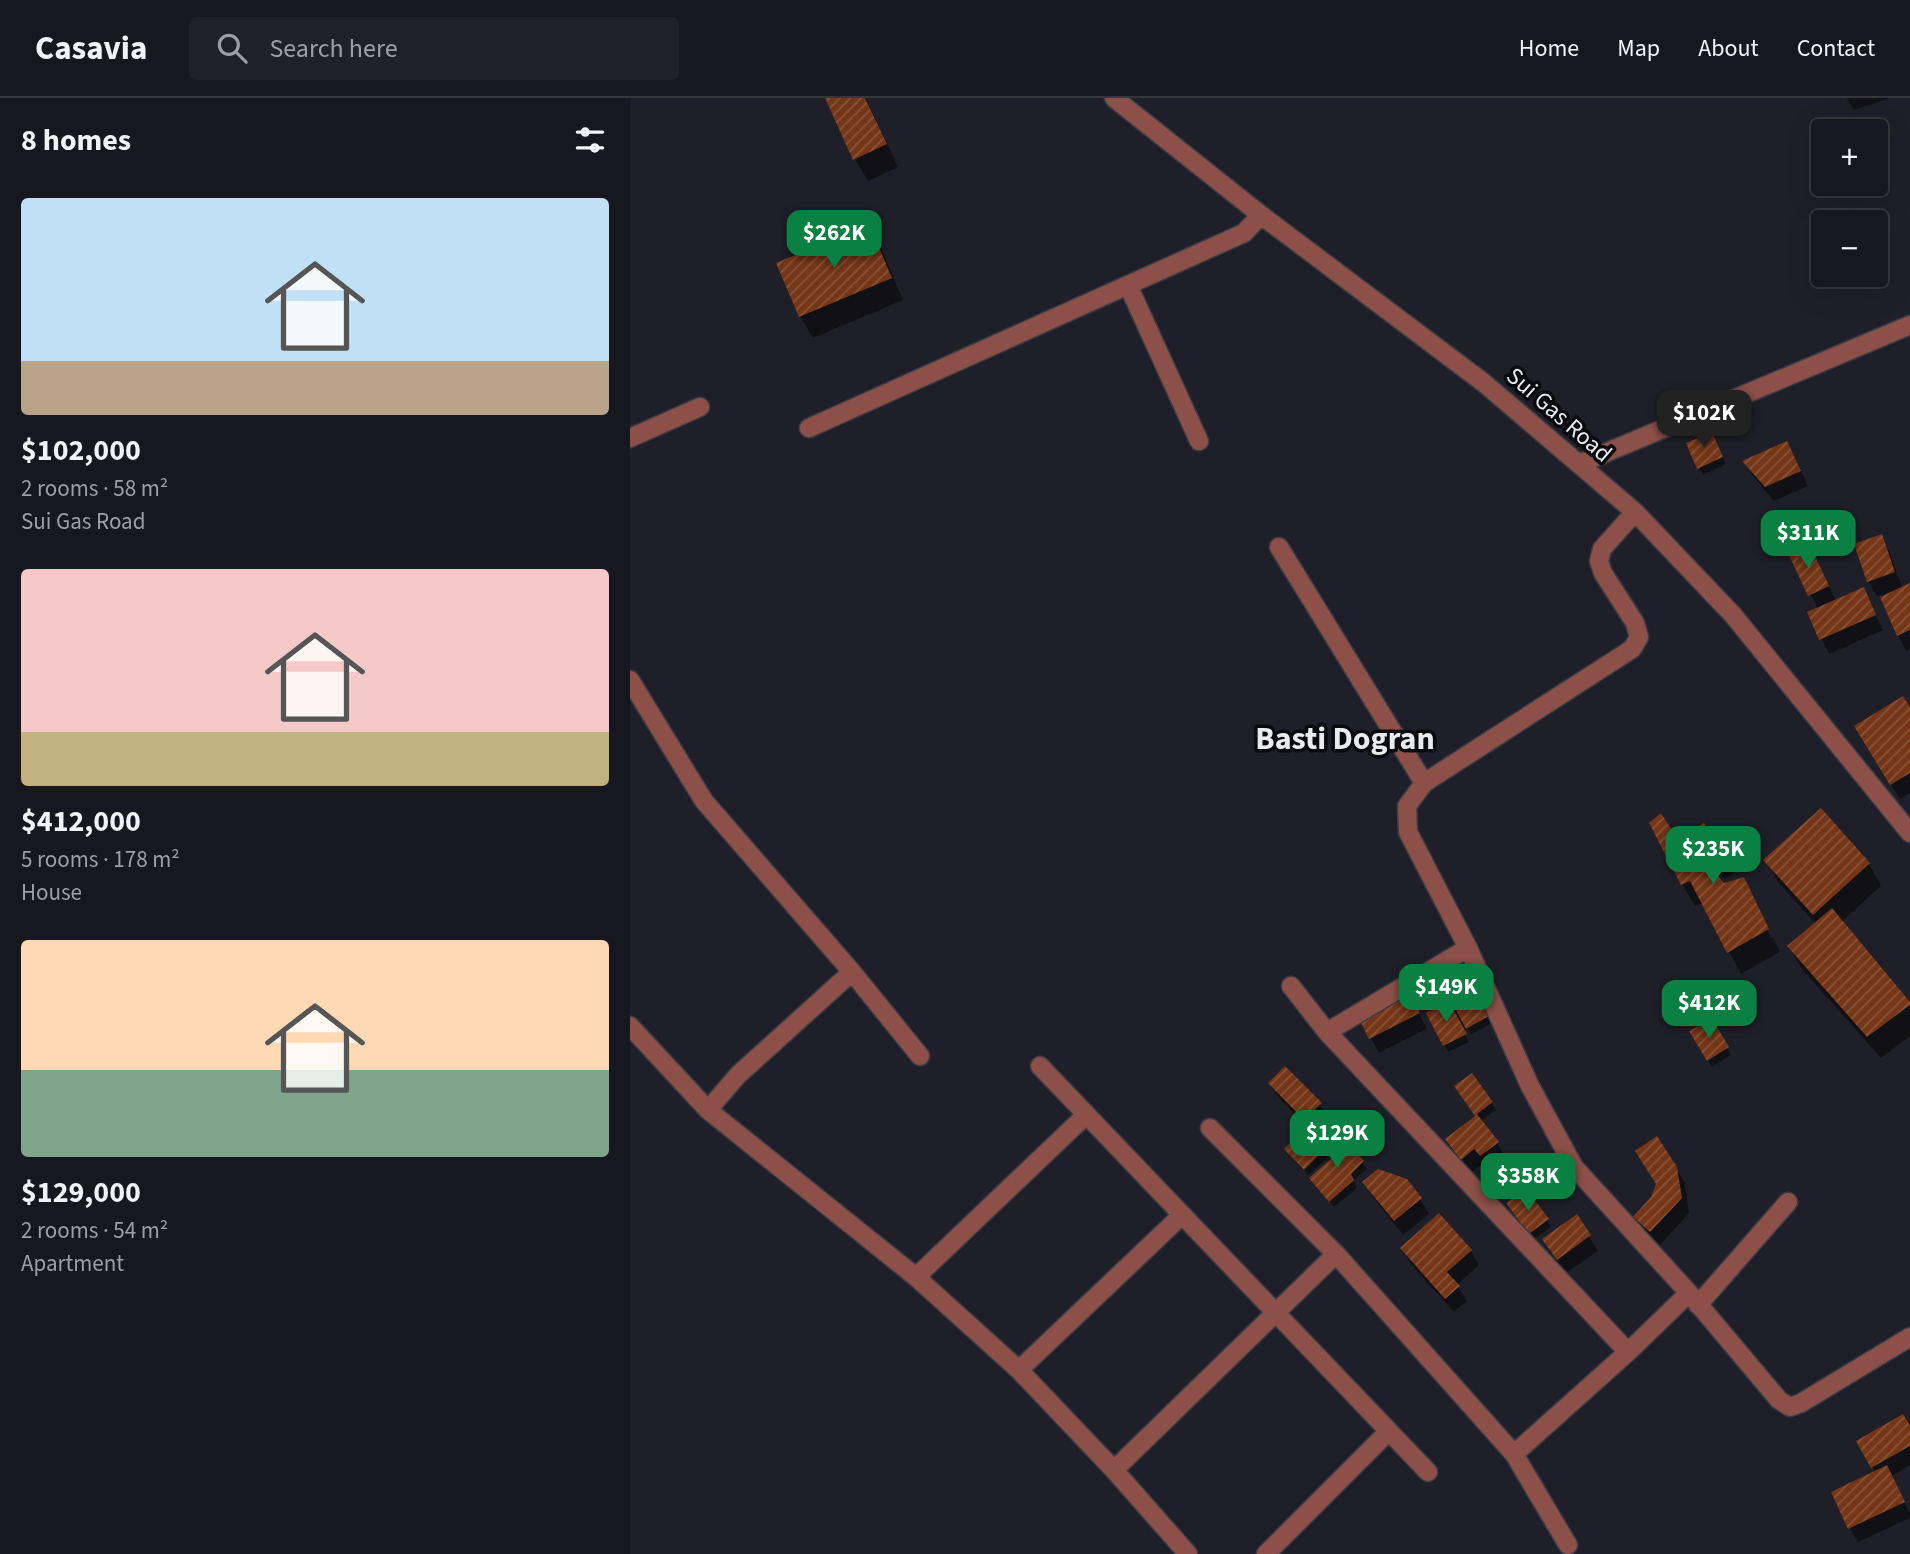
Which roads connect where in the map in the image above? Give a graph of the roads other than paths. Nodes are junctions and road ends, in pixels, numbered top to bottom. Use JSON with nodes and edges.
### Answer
{"nodes":[{"id":1,"x":1114,"y":98,"type":"edge"},
{"id":2,"x":1261,"y":215,"type":"junction"},
{"id":3,"x":1128,"y":285,"type":"junction"},
{"id":4,"x":1910,"y":325,"type":"edge"},
{"id":5,"x":700,"y":407,"type":"dead end"},
{"id":6,"x":809,"y":428,"type":"dead end"},
{"id":7,"x":630,"y":438,"type":"edge"},
{"id":8,"x":1199,"y":441,"type":"dead end"},
{"id":9,"x":1579,"y":464,"type":"junction"},
{"id":10,"x":1635,"y":512,"type":"junction"},
{"id":11,"x":1279,"y":547,"type":"dead end"},
{"id":12,"x":630,"y":680,"type":"edge"},
{"id":13,"x":1424,"y":783,"type":"junction"},
{"id":14,"x":1910,"y":833,"type":"edge"},
{"id":15,"x":1468,"y":948,"type":"junction"},
{"id":16,"x":852,"y":972,"type":"junction"},
{"id":17,"x":1291,"y":986,"type":"dead end"},
{"id":18,"x":630,"y":1026,"type":"edge"},
{"id":19,"x":1327,"y":1032,"type":"junction"},
{"id":20,"x":920,"y":1056,"type":"dead end"},
{"id":21,"x":1040,"y":1066,"type":"dead end"},
{"id":22,"x":708,"y":1110,"type":"junction"},
{"id":23,"x":1086,"y":1115,"type":"junction"},
{"id":24,"x":1210,"y":1128,"type":"dead end"},
{"id":25,"x":1788,"y":1202,"type":"dead end"},
{"id":26,"x":1182,"y":1215,"type":"junction"},
{"id":27,"x":1336,"y":1254,"type":"junction"},
{"id":28,"x":916,"y":1276,"type":"junction"},
{"id":29,"x":1694,"y":1299,"type":"junction"},
{"id":30,"x":1276,"y":1313,"type":"junction"},
{"id":31,"x":1910,"y":1337,"type":"edge"},
{"id":32,"x":1628,"y":1352,"type":"junction"},
{"id":33,"x":1019,"y":1370,"type":"junction"},
{"id":34,"x":1389,"y":1431,"type":"junction"},
{"id":35,"x":1514,"y":1454,"type":"junction"},
{"id":36,"x":1114,"y":1469,"type":"junction"},
{"id":37,"x":1428,"y":1472,"type":"dead end"},
{"id":38,"x":1568,"y":1545,"type":"dead end"},
{"id":39,"x":1188,"y":1554,"type":"edge"},
{"id":40,"x":1266,"y":1554,"type":"edge"}],
"edges":[{"from":1,"to":2,"type":"street","name":"Sui Gas Road"},
{"from":2,"to":3,"type":"street"},
{"from":2,"to":9,"type":"street","name":"Sui Gas Road"},
{"from":3,"to":6,"type":"street"},
{"from":3,"to":8,"type":"street"},
{"from":4,"to":9,"type":"street"},
{"from":5,"to":7,"type":"street"},
{"from":9,"to":10,"type":"street","name":"Sui Gas Road"},
{"from":10,"to":13,"type":"street"},
{"from":10,"to":14,"type":"street","name":"Sui Gas Road"},
{"from":11,"to":13,"type":"street"},
{"from":12,"to":16,"type":"street"},
{"from":13,"to":15,"type":"street"},
{"from":15,"to":19,"type":"street"},
{"from":15,"to":29,"type":"street"},
{"from":16,"to":20,"type":"street"},
{"from":16,"to":22,"type":"street"},
{"from":17,"to":19,"type":"street"},
{"from":18,"to":22,"type":"street"},
{"from":19,"to":32,"type":"street"},
{"from":21,"to":23,"type":"street"},
{"from":22,"to":28,"type":"street"},
{"from":23,"to":26,"type":"street"},
{"from":23,"to":28,"type":"street"},
{"from":24,"to":27,"type":"street"},
{"from":25,"to":29,"type":"street"},
{"from":26,"to":30,"type":"street"},
{"from":26,"to":33,"type":"street"},
{"from":27,"to":30,"type":"street"},
{"from":27,"to":35,"type":"street"},
{"from":28,"to":33,"type":"street"},
{"from":29,"to":31,"type":"street"},
{"from":29,"to":32,"type":"street"},
{"from":30,"to":34,"type":"street"},
{"from":30,"to":36,"type":"street"},
{"from":32,"to":35,"type":"street"},
{"from":33,"to":36,"type":"street"},
{"from":34,"to":37,"type":"street"},
{"from":34,"to":40,"type":"street"},
{"from":35,"to":38,"type":"street"},
{"from":36,"to":39,"type":"street"}]}
